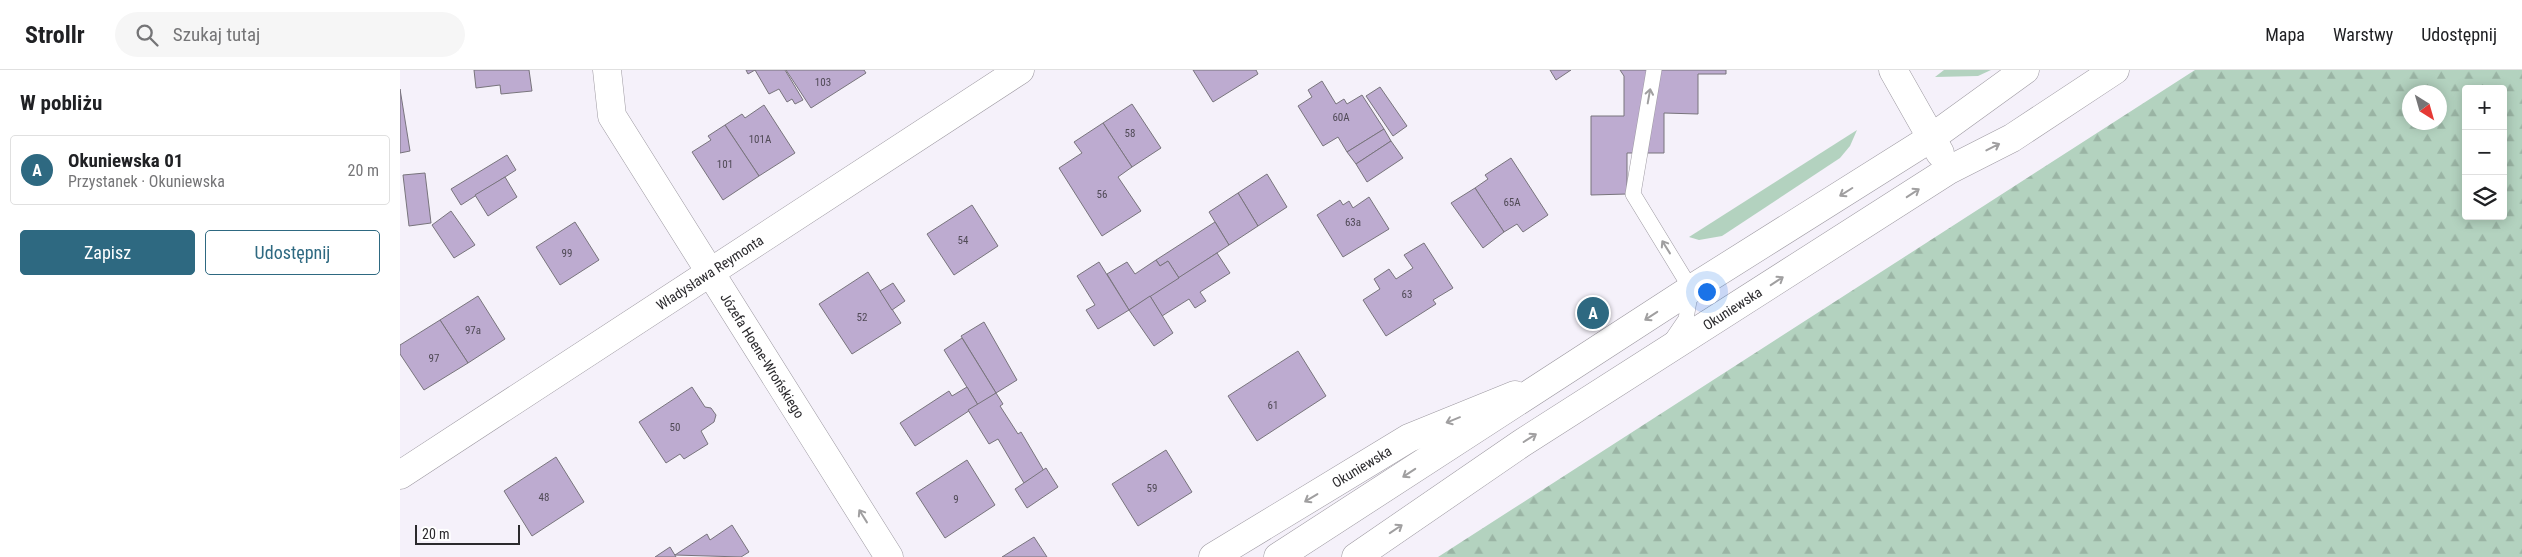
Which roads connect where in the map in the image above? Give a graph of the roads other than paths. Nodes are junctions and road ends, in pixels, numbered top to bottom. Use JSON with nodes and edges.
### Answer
{"nodes":[{"id":1,"x":607,"y":70,"type":"edge"},
{"id":2,"x":1020,"y":70,"type":"edge"},
{"id":3,"x":1654,"y":70,"type":"edge"},
{"id":4,"x":1893,"y":70,"type":"edge"},
{"id":5,"x":2025,"y":70,"type":"edge"},
{"id":6,"x":2114,"y":70,"type":"edge"},
{"id":7,"x":1931,"y":138,"type":"junction"},
{"id":8,"x":1949,"y":170,"type":"junction"},
{"id":9,"x":711,"y":272,"type":"junction"},
{"id":10,"x":1692,"y":289,"type":"junction"},
{"id":11,"x":1662,"y":354,"type":"junction"},
{"id":12,"x":1547,"y":383,"type":"junction"},
{"id":13,"x":400,"y":475,"type":"edge"},
{"id":14,"x":889,"y":557,"type":"edge"},
{"id":15,"x":1213,"y":557,"type":"edge"},
{"id":16,"x":1278,"y":557,"type":"edge"},
{"id":17,"x":1356,"y":557,"type":"edge"}],
"edges":[{"from":1,"to":9,"type":"main road","name":"Józefa Hoene-Wrońskiego"},
{"from":2,"to":9,"type":"main road","name":"Władysława Reymonta"},
{"from":10,"to":3,"type":"lane","one_way":true},
{"from":4,"to":7,"type":"main road"},
{"from":5,"to":7,"type":"main road","name":"Okuniewska"},
{"from":8,"to":6,"type":"main road","name":"Okuniewska","one_way":true},
{"from":7,"to":8,"type":"main road"},
{"from":7,"to":10,"type":"main road","name":"Okuniewska","one_way":true},
{"from":11,"to":8,"type":"main road","name":"Okuniewska","one_way":true},
{"from":9,"to":13,"type":"main road","name":"Władysława Reymonta"},
{"from":14,"to":9,"type":"main road","name":"Józefa Hoene-Wrońskiego","one_way":true},
{"from":10,"to":11,"type":"lane"},
{"from":10,"to":12,"type":"main road","name":"Okuniewska","one_way":true},
{"from":17,"to":11,"type":"main road","name":"Okuniewska","one_way":true},
{"from":12,"to":15,"type":"main road","name":"Okuniewska","one_way":true},
{"from":12,"to":16,"type":"main road","name":"Okuniewska","one_way":true}]}
